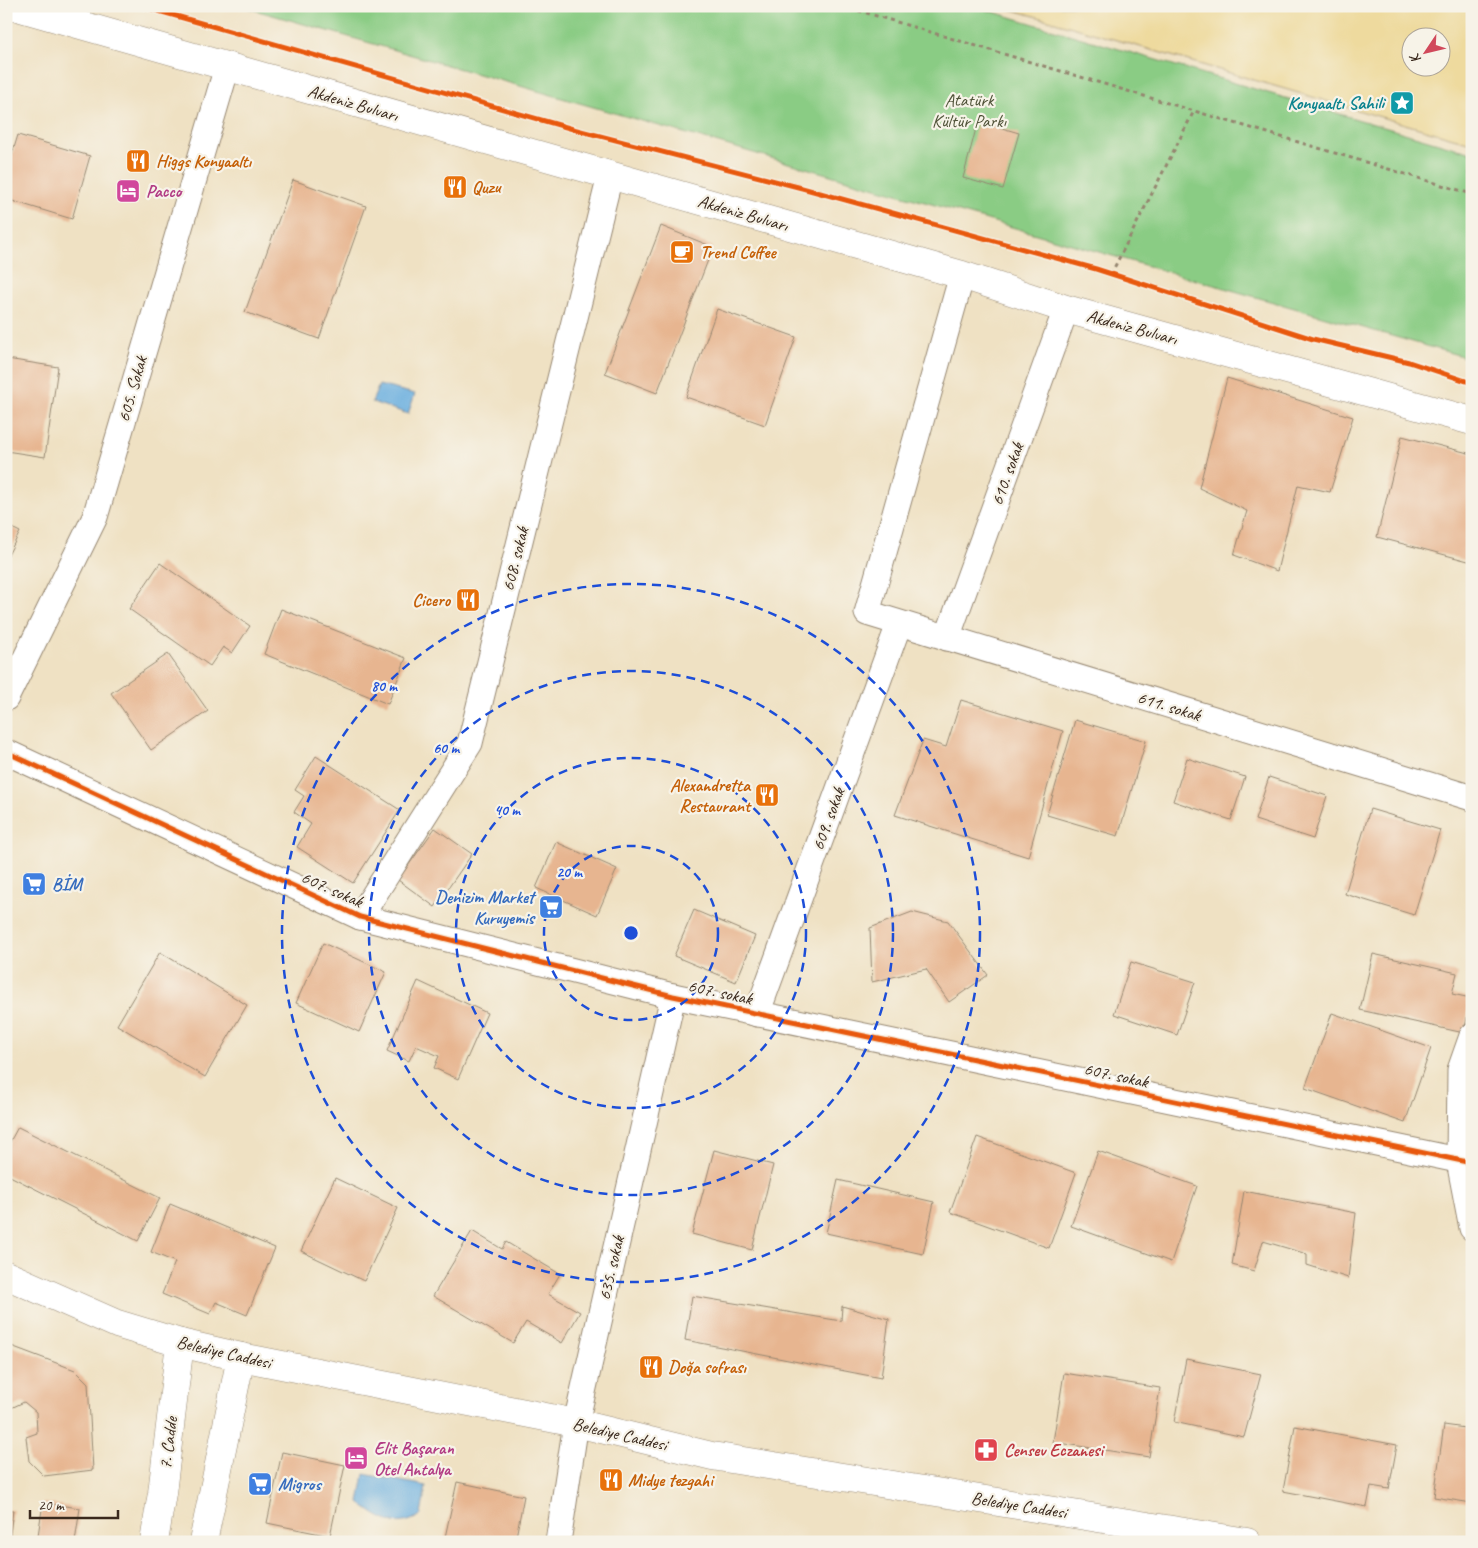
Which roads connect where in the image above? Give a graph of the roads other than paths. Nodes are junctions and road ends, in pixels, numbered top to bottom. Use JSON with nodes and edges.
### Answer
{"nodes":[{"id":1,"x":14,"y":6,"type":"edge"},
{"id":2,"x":227,"y":67,"type":"junction"},
{"id":3,"x":610,"y":176,"type":"junction"},
{"id":4,"x":962,"y":275,"type":"junction"},
{"id":5,"x":1066,"y":309,"type":"junction"},
{"id":6,"x":1472,"y":420,"type":"edge"},
{"id":7,"x":899,"y":624,"type":"junction"},
{"id":8,"x":947,"y":638,"type":"junction"},
{"id":9,"x":6,"y":698,"type":"edge"},
{"id":10,"x":6,"y":752,"type":"edge"},
{"id":11,"x":1472,"y":798,"type":"edge"},
{"id":12,"x":360,"y":917,"type":"junction"},
{"id":13,"x":673,"y":996,"type":"junction"},
{"id":14,"x":757,"y":1014,"type":"junction"},
{"id":15,"x":1472,"y":1036,"type":"edge"},
{"id":16,"x":1465,"y":1162,"type":"edge"},
{"id":17,"x":1472,"y":1228,"type":"edge"},
{"id":18,"x":6,"y":1276,"type":"edge"},
{"id":19,"x":180,"y":1343,"type":"junction"},
{"id":20,"x":241,"y":1357,"type":"junction"},
{"id":21,"x":576,"y":1423,"type":"junction"},
{"id":22,"x":154,"y":1542,"type":"edge"},
{"id":23,"x":203,"y":1542,"type":"edge"},
{"id":24,"x":558,"y":1542,"type":"edge"},
{"id":25,"x":1247,"y":1542,"type":"edge"}],
"edges":[{"from":1,"to":2,"type":"main road","name":"Akdeniz Bulvarı"},
{"from":2,"to":3,"type":"main road","name":"Akdeniz Bulvarı"},
{"from":2,"to":9,"type":"street","name":"605. Sokak"},
{"from":3,"to":4,"type":"main road","name":"Akdeniz Bulvarı"},
{"from":3,"to":12,"type":"street","name":"608. sokak"},
{"from":4,"to":5,"type":"main road","name":"Akdeniz Bulvarı"},
{"from":4,"to":7,"type":"street","name":"611. sokak"},
{"from":5,"to":6,"type":"main road","name":"Akdeniz Bulvarı"},
{"from":5,"to":8,"type":"street","name":"610. sokak"},
{"from":7,"to":8,"type":"street","name":"611. sokak"},
{"from":7,"to":14,"type":"street","name":"609. sokak"},
{"from":8,"to":11,"type":"street","name":"611. sokak"},
{"from":10,"to":12,"type":"street","name":"607. sokak"},
{"from":12,"to":13,"type":"street","name":"607. sokak"},
{"from":13,"to":14,"type":"street","name":"607. sokak"},
{"from":13,"to":21,"type":"street","name":"635. sokak"},
{"from":14,"to":16,"type":"street","name":"607. sokak"},
{"from":15,"to":16,"type":"street"},
{"from":16,"to":17,"type":"street"},
{"from":18,"to":19,"type":"main road","name":"Belediye Caddesi"},
{"from":19,"to":20,"type":"main road","name":"Belediye Caddesi"},
{"from":19,"to":22,"type":"main road","name":"7. Cadde"},
{"from":20,"to":21,"type":"main road","name":"Belediye Caddesi"},
{"from":20,"to":23,"type":"main road"},
{"from":21,"to":24,"type":"street","name":"635. sokak"},
{"from":21,"to":25,"type":"main road","name":"Belediye Caddesi"}]}
